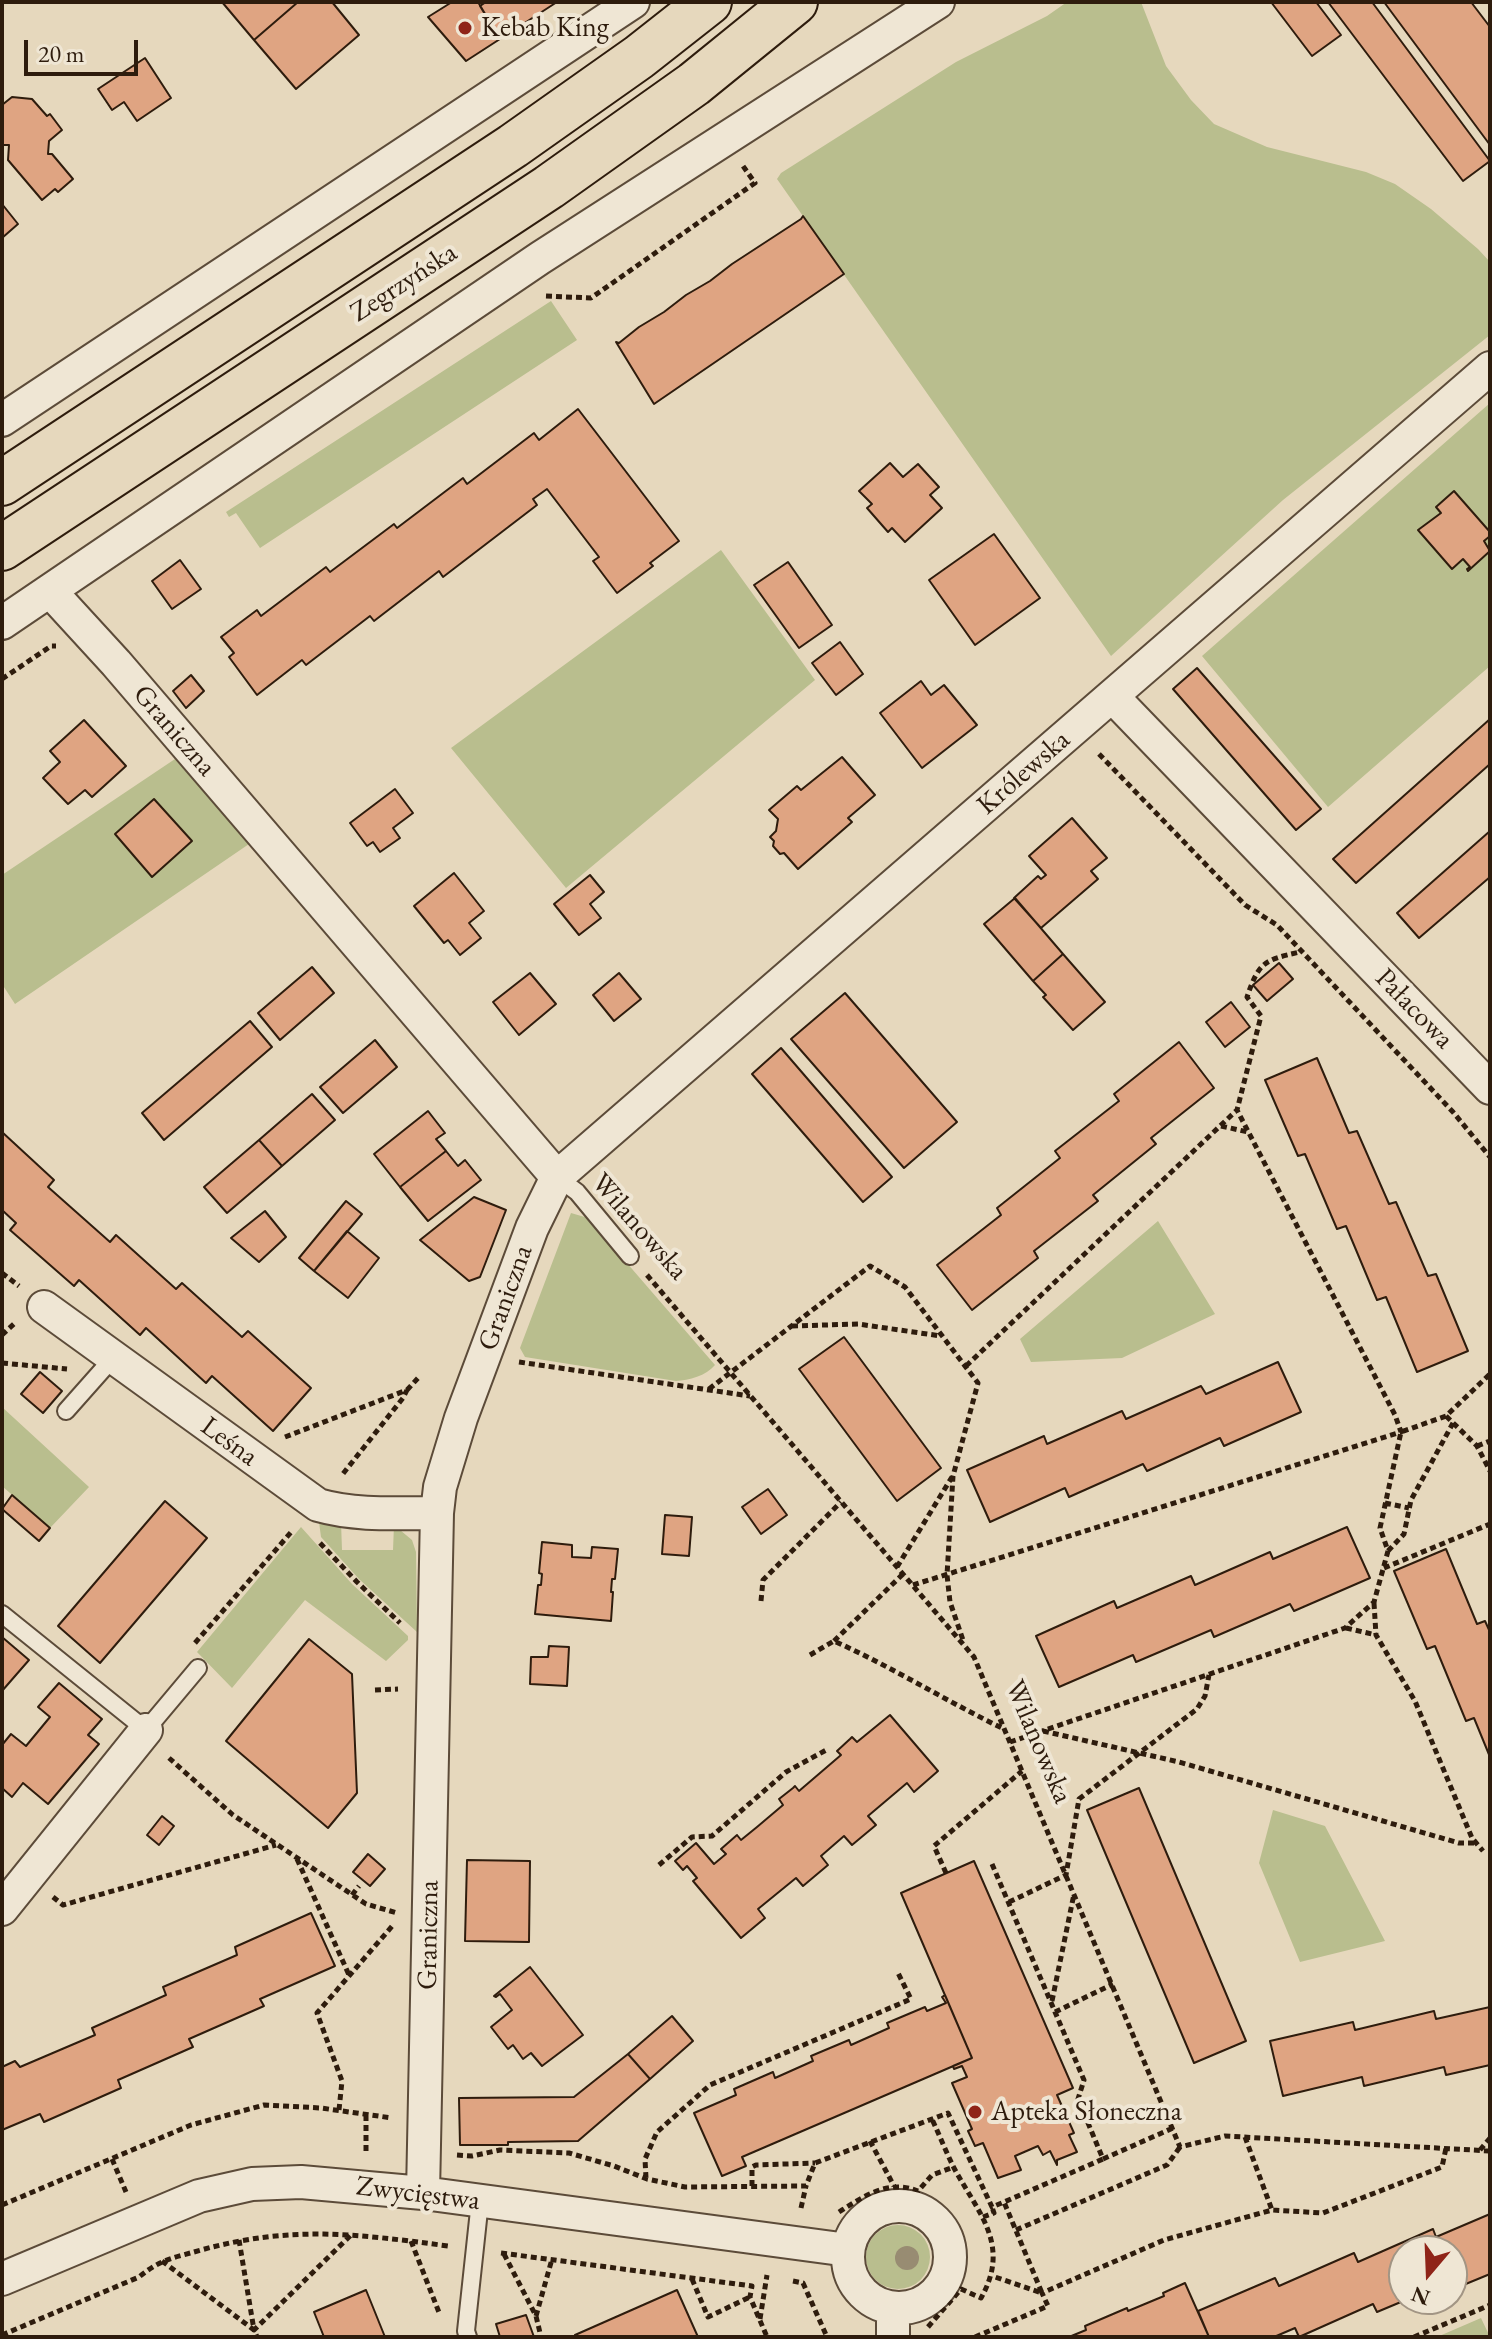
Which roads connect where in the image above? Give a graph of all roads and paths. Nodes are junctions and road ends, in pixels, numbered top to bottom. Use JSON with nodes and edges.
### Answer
{"nodes":[{"id":1,"x":633,"y":2,"type":"edge"},
{"id":2,"x":709,"y":2,"type":"edge"},
{"id":3,"x":795,"y":2,"type":"edge"},
{"id":4,"x":938,"y":2,"type":"edge"},
{"id":5,"x":740,"y":161,"type":"dead end"},
{"id":6,"x":543,"y":296,"type":"dead end"},
{"id":7,"x":1490,"y":368,"type":"edge"},
{"id":8,"x":2,"y":420,"type":"edge"},
{"id":9,"x":2,"y":483,"type":"edge"},
{"id":10,"x":2,"y":548,"type":"edge"},
{"id":11,"x":50,"y":591,"type":"junction"},
{"id":12,"x":2,"y":623,"type":"edge"},
{"id":13,"x":1112,"y":696,"type":"junction"},
{"id":14,"x":1096,"y":750,"type":"dead end"},
{"id":15,"x":1301,"y":952,"type":"junction"},
{"id":16,"x":1490,"y":1088,"type":"edge"},
{"id":17,"x":1237,"y":1110,"type":"junction"},
{"id":18,"x":1221,"y":1126,"type":"junction"},
{"id":19,"x":1249,"y":1132,"type":"junction"},
{"id":20,"x":1490,"y":1157,"type":"edge"},
{"id":21,"x":557,"y":1177,"type":"junction"},
{"id":22,"x":630,"y":1256,"type":"joint"},
{"id":23,"x":44,"y":1307,"type":"dead end"},
{"id":24,"x":791,"y":1326,"type":"junction"},
{"id":25,"x":943,"y":1337,"type":"junction"},
{"id":26,"x":507,"y":1360,"type":"dead end"},
{"id":27,"x":2,"y":1363,"type":"edge"},
{"id":28,"x":106,"y":1366,"type":"junction"},
{"id":29,"x":966,"y":1366,"type":"junction"},
{"id":30,"x":731,"y":1372,"type":"junction"},
{"id":31,"x":1490,"y":1374,"type":"edge"},
{"id":32,"x":418,"y":1378,"type":"dead end"},
{"id":33,"x":709,"y":1389,"type":"junction"},
{"id":34,"x":407,"y":1390,"type":"junction"},
{"id":35,"x":750,"y":1396,"type":"junction"},
{"id":36,"x":66,"y":1411,"type":"dead end"},
{"id":37,"x":1446,"y":1416,"type":"junction"},
{"id":38,"x":1453,"y":1423,"type":"junction"},
{"id":39,"x":1401,"y":1432,"type":"junction"},
{"id":40,"x":1490,"y":1441,"type":"edge"},
{"id":41,"x":1477,"y":1446,"type":"junction"},
{"id":42,"x":243,"y":1453,"type":"junction"},
{"id":43,"x":1490,"y":1471,"type":"edge"},
{"id":44,"x":953,"y":1476,"type":"junction"},
{"id":45,"x":841,"y":1502,"type":"junction"},
{"id":46,"x":1385,"y":1503,"type":"junction"},
{"id":47,"x":1409,"y":1508,"type":"junction"},
{"id":48,"x":309,"y":1513,"type":"junction"},
{"id":49,"x":437,"y":1513,"type":"junction"},
{"id":50,"x":1490,"y":1524,"type":"edge"},
{"id":51,"x":1388,"y":1551,"type":"junction"},
{"id":52,"x":897,"y":1567,"type":"junction"},
{"id":53,"x":1383,"y":1569,"type":"junction"},
{"id":54,"x":903,"y":1574,"type":"junction"},
{"id":55,"x":947,"y":1575,"type":"junction"},
{"id":56,"x":913,"y":1585,"type":"junction"},
{"id":57,"x":761,"y":1601,"type":"dead end"},
{"id":58,"x":1374,"y":1602,"type":"junction"},
{"id":59,"x":2,"y":1614,"type":"edge"},
{"id":60,"x":401,"y":1623,"type":"dead end"},
{"id":61,"x":1345,"y":1628,"type":"junction"},
{"id":62,"x":1376,"y":1635,"type":"junction"},
{"id":63,"x":834,"y":1641,"type":"junction"},
{"id":64,"x":964,"y":1644,"type":"junction"},
{"id":65,"x":191,"y":1649,"type":"dead end"},
{"id":66,"x":810,"y":1655,"type":"dead end"},
{"id":67,"x":198,"y":1668,"type":"dead end"},
{"id":68,"x":1209,"y":1675,"type":"junction"},
{"id":69,"x":387,"y":1689,"type":"dead end"},
{"id":70,"x":375,"y":1690,"type":"dead end"},
{"id":71,"x":1005,"y":1729,"type":"junction"},
{"id":72,"x":146,"y":1730,"type":"junction"},
{"id":73,"x":1042,"y":1731,"type":"junction"},
{"id":74,"x":1010,"y":1742,"type":"junction"},
{"id":75,"x":828,"y":1749,"type":"dead end"},
{"id":76,"x":1139,"y":1753,"type":"junction"},
{"id":77,"x":1022,"y":1771,"type":"junction"},
{"id":78,"x":1475,"y":1843,"type":"junction"},
{"id":79,"x":277,"y":1844,"type":"junction"},
{"id":80,"x":1483,"y":1851,"type":"dead end"},
{"id":81,"x":296,"y":1857,"type":"junction"},
{"id":82,"x":992,"y":1864,"type":"dead end"},
{"id":83,"x":659,"y":1865,"type":"dead end"},
{"id":84,"x":946,"y":1873,"type":"dead end"},
{"id":85,"x":1066,"y":1875,"type":"junction"},
{"id":86,"x":28,"y":1877,"type":"junction"},
{"id":87,"x":359,"y":1886,"type":"dead end"},
{"id":88,"x":1074,"y":1893,"type":"junction"},
{"id":89,"x":352,"y":1895,"type":"junction"},
{"id":90,"x":1009,"y":1902,"type":"junction"},
{"id":91,"x":2,"y":1909,"type":"edge"},
{"id":92,"x":897,"y":1971,"type":"dead end"},
{"id":93,"x":349,"y":1975,"type":"junction"},
{"id":94,"x":1113,"y":1984,"type":"junction"},
{"id":95,"x":1052,"y":2002,"type":"junction"},
{"id":96,"x":1055,"y":2012,"type":"junction"},
{"id":97,"x":339,"y":2110,"type":"junction"},
{"id":98,"x":931,"y":2117,"type":"junction"},
{"id":99,"x":403,"y":2119,"type":"dead end"},
{"id":100,"x":1173,"y":2128,"type":"junction"},
{"id":101,"x":1245,"y":2137,"type":"junction"},
{"id":102,"x":1490,"y":2138,"type":"edge"},
{"id":103,"x":870,"y":2141,"type":"junction"},
{"id":104,"x":453,"y":2144,"type":"dead end"},
{"id":105,"x":1180,"y":2147,"type":"junction"},
{"id":106,"x":1446,"y":2148,"type":"junction"},
{"id":107,"x":1480,"y":2150,"type":"junction"},
{"id":108,"x":1490,"y":2151,"type":"edge"},
{"id":109,"x":1103,"y":2159,"type":"junction"},
{"id":110,"x":815,"y":2163,"type":"junction"},
{"id":111,"x":954,"y":2167,"type":"junction"},
{"id":112,"x":647,"y":2179,"type":"junction"},
{"id":113,"x":752,"y":2186,"type":"junction"},
{"id":114,"x":806,"y":2186,"type":"junction"},
{"id":115,"x":895,"y":2187,"type":"junction"},
{"id":116,"x":652,"y":2190,"type":"dead end"},
{"id":117,"x":423,"y":2193,"type":"junction"},
{"id":118,"x":480,"y":2201,"type":"junction"},
{"id":119,"x":1004,"y":2202,"type":"junction"},
{"id":120,"x":2,"y":2205,"type":"edge"},
{"id":121,"x":992,"y":2207,"type":"junction"},
{"id":122,"x":1272,"y":2210,"type":"junction"},
{"id":123,"x":837,"y":2214,"type":"dead end"},
{"id":124,"x":983,"y":2217,"type":"junction"},
{"id":125,"x":799,"y":2218,"type":"dead end"},
{"id":126,"x":1016,"y":2230,"type":"junction"},
{"id":127,"x":353,"y":2234,"type":"junction"},
{"id":128,"x":239,"y":2240,"type":"junction"},
{"id":129,"x":411,"y":2241,"type":"junction"},
{"id":130,"x":474,"y":2249,"type":"junction"},
{"id":131,"x":848,"y":2250,"type":"junction"},
{"id":132,"x":503,"y":2253,"type":"junction"},
{"id":133,"x":552,"y":2259,"type":"junction"},
{"id":134,"x":162,"y":2261,"type":"junction"},
{"id":135,"x":756,"y":2276,"type":"dead end"},
{"id":136,"x":992,"y":2276,"type":"junction"},
{"id":137,"x":692,"y":2278,"type":"junction"},
{"id":138,"x":2,"y":2279,"type":"edge"},
{"id":139,"x":782,"y":2279,"type":"dead end"},
{"id":140,"x":1042,"y":2293,"type":"junction"},
{"id":141,"x":750,"y":2297,"type":"junction"},
{"id":142,"x":1490,"y":2305,"type":"edge"},
{"id":143,"x":536,"y":2316,"type":"junction"},
{"id":144,"x":760,"y":2320,"type":"junction"},
{"id":145,"x":443,"y":2323,"type":"dead end"},
{"id":146,"x":904,"y":2327,"type":"edge"},
{"id":147,"x":254,"y":2330,"type":"junction"},
{"id":148,"x":2,"y":2335,"type":"edge"},
{"id":149,"x":257,"y":2337,"type":"edge"},
{"id":150,"x":468,"y":2337,"type":"edge"},
{"id":151,"x":541,"y":2337,"type":"edge"},
{"id":152,"x":767,"y":2337,"type":"edge"},
{"id":153,"x":827,"y":2337,"type":"edge"},
{"id":154,"x":975,"y":2337,"type":"edge"},
{"id":155,"x":1414,"y":2337,"type":"edge"}],
"edges":[{"from":1,"to":8,"type":"street"},
{"from":2,"to":9,"type":"main road","name":"Zegrzyńska"},
{"from":3,"to":10,"type":"main road","name":"Zegrzyńska"},
{"from":4,"to":11,"type":"street"},
{"from":5,"to":6,"type":"path"},
{"from":7,"to":13,"type":"street","name":"Królewska"},
{"from":11,"to":12,"type":"street"},
{"from":11,"to":21,"type":"street","name":"Graniczna"},
{"from":13,"to":16,"type":"street","name":"Pałacowa"},
{"from":13,"to":21,"type":"street","name":"Królewska"},
{"from":14,"to":15,"type":"path"},
{"from":15,"to":17,"type":"path"},
{"from":15,"to":20,"type":"path"},
{"from":17,"to":18,"type":"path"},
{"from":17,"to":19,"type":"path"},
{"from":18,"to":19,"type":"path"},
{"from":18,"to":29,"type":"path"},
{"from":19,"to":39,"type":"path"},
{"from":21,"to":22,"type":"lane","name":"Wilanowska"},
{"from":21,"to":49,"type":"street","name":"Graniczna"},
{"from":22,"to":30,"type":"path","name":"Wilanowska"},
{"from":23,"to":28,"type":"street","name":"Leśna"},
{"from":24,"to":25,"type":"path"},
{"from":24,"to":25,"type":"path"},
{"from":24,"to":30,"type":"path"},
{"from":25,"to":29,"type":"path"},
{"from":26,"to":33,"type":"path"},
{"from":27,"to":28,"type":"path"},
{"from":28,"to":36,"type":"lane"},
{"from":28,"to":42,"type":"street","name":"Leśna"},
{"from":29,"to":44,"type":"path"},
{"from":30,"to":33,"type":"path"},
{"from":30,"to":35,"type":"path","name":"Wilanowska"},
{"from":31,"to":37,"type":"path"},
{"from":32,"to":34,"type":"path"},
{"from":33,"to":35,"type":"path"},
{"from":34,"to":42,"type":"path"},
{"from":34,"to":48,"type":"path"},
{"from":35,"to":45,"type":"path","name":"Wilanowska"},
{"from":37,"to":38,"type":"path"},
{"from":37,"to":39,"type":"path"},
{"from":38,"to":41,"type":"path"},
{"from":38,"to":47,"type":"path"},
{"from":39,"to":46,"type":"path"},
{"from":39,"to":55,"type":"path"},
{"from":40,"to":41,"type":"path"},
{"from":41,"to":43,"type":"path"},
{"from":42,"to":48,"type":"street","name":"Leśna"},
{"from":44,"to":52,"type":"path"},
{"from":44,"to":55,"type":"path"},
{"from":45,"to":52,"type":"path","name":"Wilanowska"},
{"from":45,"to":57,"type":"path"},
{"from":46,"to":47,"type":"path"},
{"from":46,"to":51,"type":"path"},
{"from":47,"to":51,"type":"path"},
{"from":48,"to":49,"type":"street","name":"Leśna"},
{"from":48,"to":60,"type":"path"},
{"from":48,"to":65,"type":"path"},
{"from":49,"to":117,"type":"street","name":"Graniczna"},
{"from":50,"to":53,"type":"path"},
{"from":51,"to":53,"type":"path"},
{"from":52,"to":54,"type":"path","name":"Wilanowska"},
{"from":53,"to":58,"type":"path"},
{"from":54,"to":56,"type":"path","name":"Wilanowska"},
{"from":54,"to":63,"type":"path"},
{"from":55,"to":56,"type":"path"},
{"from":55,"to":64,"type":"path"},
{"from":56,"to":64,"type":"path","name":"Wilanowska"},
{"from":58,"to":61,"type":"path"},
{"from":58,"to":62,"type":"path"},
{"from":59,"to":72,"type":"lane"},
{"from":61,"to":62,"type":"path"},
{"from":61,"to":68,"type":"path"},
{"from":62,"to":78,"type":"path"},
{"from":63,"to":66,"type":"path"},
{"from":63,"to":71,"type":"path"},
{"from":64,"to":71,"type":"path","name":"Wilanowska"},
{"from":67,"to":72,"type":"lane"},
{"from":68,"to":73,"type":"path"},
{"from":68,"to":76,"type":"path"},
{"from":69,"to":70,"type":"path"},
{"from":71,"to":74,"type":"path","name":"Wilanowska"},
{"from":72,"to":79,"type":"path"},
{"from":72,"to":86,"type":"street"},
{"from":73,"to":74,"type":"path"},
{"from":73,"to":76,"type":"path"},
{"from":74,"to":77,"type":"path","name":"Wilanowska"},
{"from":75,"to":83,"type":"path"},
{"from":76,"to":78,"type":"path"},
{"from":76,"to":85,"type":"path"},
{"from":77,"to":84,"type":"path"},
{"from":77,"to":85,"type":"path","name":"Wilanowska"},
{"from":78,"to":80,"type":"path"},
{"from":79,"to":81,"type":"path"},
{"from":79,"to":86,"type":"path"},
{"from":81,"to":89,"type":"path"},
{"from":81,"to":93,"type":"path"},
{"from":82,"to":90,"type":"path"},
{"from":85,"to":88,"type":"path","name":"Wilanowska"},
{"from":85,"to":90,"type":"path"},
{"from":86,"to":91,"type":"street"},
{"from":87,"to":89,"type":"path"},
{"from":88,"to":94,"type":"path","name":"Wilanowska"},
{"from":88,"to":95,"type":"path"},
{"from":89,"to":93,"type":"path"},
{"from":90,"to":95,"type":"path"},
{"from":92,"to":112,"type":"path"},
{"from":93,"to":97,"type":"path"},
{"from":94,"to":96,"type":"path"},
{"from":94,"to":100,"type":"path","name":"Wilanowska"},
{"from":95,"to":96,"type":"path"},
{"from":96,"to":109,"type":"path"},
{"from":97,"to":99,"type":"path"},
{"from":97,"to":120,"type":"path"},
{"from":98,"to":103,"type":"path"},
{"from":98,"to":111,"type":"path"},
{"from":98,"to":121,"type":"path"},
{"from":100,"to":105,"type":"path","name":"Wilanowska"},
{"from":100,"to":109,"type":"path"},
{"from":101,"to":105,"type":"path"},
{"from":101,"to":106,"type":"path"},
{"from":101,"to":122,"type":"path"},
{"from":102,"to":107,"type":"path"},
{"from":103,"to":110,"type":"path"},
{"from":103,"to":115,"type":"path"},
{"from":104,"to":112,"type":"path"},
{"from":105,"to":126,"type":"path"},
{"from":106,"to":107,"type":"path"},
{"from":106,"to":122,"type":"path"},
{"from":107,"to":108,"type":"path"},
{"from":109,"to":119,"type":"path"},
{"from":110,"to":113,"type":"path"},
{"from":110,"to":114,"type":"path"},
{"from":111,"to":115,"type":"path"},
{"from":111,"to":124,"type":"path"},
{"from":112,"to":113,"type":"path"},
{"from":112,"to":116,"type":"path"},
{"from":113,"to":114,"type":"path"},
{"from":114,"to":125,"type":"path"},
{"from":115,"to":123,"type":"path"},
{"from":117,"to":118,"type":"street","name":"Zwycięstwa"},
{"from":117,"to":138,"type":"street","name":"Zwycięstwa"},
{"from":118,"to":130,"type":"lane"},
{"from":118,"to":131,"type":"street","name":"Zwycięstwa"},
{"from":119,"to":121,"type":"path"},
{"from":119,"to":126,"type":"path"},
{"from":121,"to":124,"type":"path"},
{"from":122,"to":140,"type":"path"},
{"from":124,"to":136,"type":"path"},
{"from":126,"to":140,"type":"path"},
{"from":127,"to":128,"type":"path"},
{"from":127,"to":129,"type":"path"},
{"from":127,"to":147,"type":"path"},
{"from":128,"to":134,"type":"path"},
{"from":128,"to":147,"type":"path"},
{"from":129,"to":130,"type":"path"},
{"from":129,"to":145,"type":"path"},
{"from":130,"to":132,"type":"path"},
{"from":130,"to":150,"type":"lane"},
{"from":131,"to":146,"type":"street"},
{"from":131,"to":146,"type":"street"},
{"from":132,"to":133,"type":"path"},
{"from":132,"to":143,"type":"path"},
{"from":133,"to":137,"type":"path"},
{"from":133,"to":143,"type":"path"},
{"from":134,"to":147,"type":"path"},
{"from":134,"to":148,"type":"path"},
{"from":135,"to":144,"type":"path"},
{"from":136,"to":140,"type":"path"},
{"from":136,"to":146,"type":"path"},
{"from":137,"to":141,"type":"path"},
{"from":137,"to":141,"type":"path"},
{"from":139,"to":153,"type":"path"},
{"from":140,"to":154,"type":"path"},
{"from":141,"to":144,"type":"path"},
{"from":142,"to":155,"type":"path"},
{"from":143,"to":151,"type":"path"},
{"from":144,"to":152,"type":"path"},
{"from":147,"to":149,"type":"path"}]}
